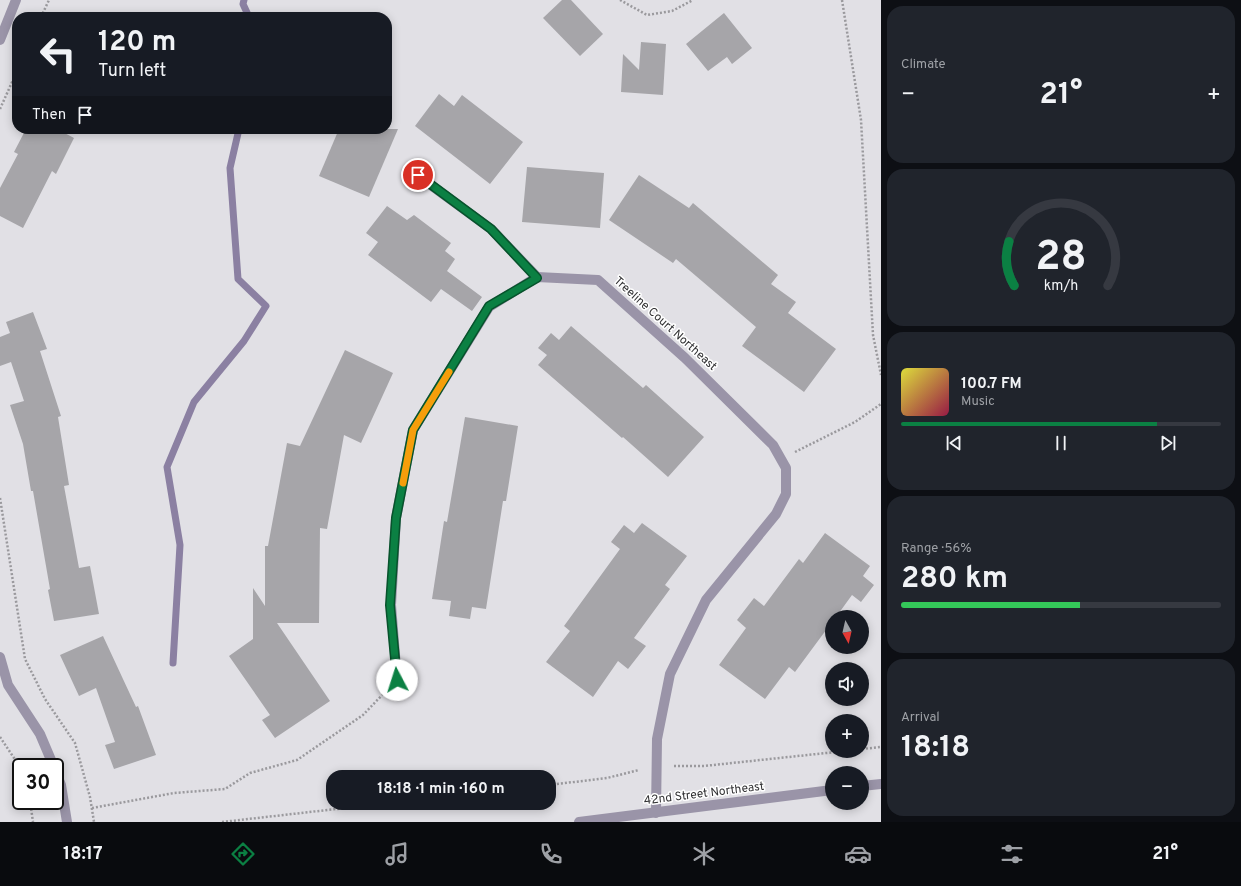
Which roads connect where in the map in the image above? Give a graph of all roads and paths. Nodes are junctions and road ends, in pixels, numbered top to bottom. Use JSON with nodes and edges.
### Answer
{"nodes":[{"id":1,"x":16,"y":0,"type":"edge"},
{"id":2,"x":49,"y":0,"type":"edge"},
{"id":3,"x":620,"y":0,"type":"edge"},
{"id":4,"x":693,"y":0,"type":"edge"},
{"id":5,"x":842,"y":0,"type":"edge"},
{"id":6,"x":43,"y":12,"type":"edge"},
{"id":7,"x":0,"y":40,"type":"edge"},
{"id":8,"x":12,"y":82,"type":"edge"},
{"id":9,"x":0,"y":109,"type":"edge"},
{"id":10,"x":418,"y":175,"type":"dead end"},
{"id":11,"x":537,"y":278,"type":"junction"},
{"id":12,"x":881,"y":375,"type":"edge"},
{"id":13,"x":881,"y":404,"type":"edge"},
{"id":14,"x":781,"y":459,"type":"junction"},
{"id":15,"x":0,"y":498,"type":"edge"},
{"id":16,"x":0,"y":657,"type":"edge"},
{"id":17,"x":397,"y":680,"type":"joint"},
{"id":18,"x":0,"y":738,"type":"edge"},
{"id":19,"x":881,"y":747,"type":"edge"},
{"id":20,"x":869,"y":748,"type":"edge"},
{"id":21,"x":825,"y":753,"type":"edge"},
{"id":22,"x":14,"y":758,"type":"edge"},
{"id":23,"x":50,"y":758,"type":"edge"},
{"id":24,"x":656,"y":769,"type":"junction"},
{"id":25,"x":556,"y":784,"type":"edge"},
{"id":26,"x":881,"y":784,"type":"edge"},
{"id":27,"x":869,"y":785,"type":"edge"},
{"id":28,"x":825,"y":791,"type":"edge"},
{"id":29,"x":64,"y":804,"type":"edge"},
{"id":30,"x":92,"y":808,"type":"junction"},
{"id":31,"x":31,"y":810,"type":"edge"},
{"id":32,"x":327,"y":810,"type":"edge"},
{"id":33,"x":656,"y":813,"type":"junction"},
{"id":34,"x":33,"y":822,"type":"edge"},
{"id":35,"x":67,"y":822,"type":"edge"},
{"id":36,"x":94,"y":822,"type":"edge"},
{"id":37,"x":222,"y":822,"type":"edge"},
{"id":38,"x":579,"y":822,"type":"edge"}],
"edges":[{"from":1,"to":7,"type":"street"},
{"from":2,"to":6,"type":"path"},
{"from":3,"to":4,"type":"path"},
{"from":5,"to":12,"type":"path"},
{"from":8,"to":9,"type":"path"},
{"from":10,"to":11,"type":"street"},
{"from":11,"to":14,"type":"street","name":"Treeline Court Northeast"},
{"from":11,"to":17,"type":"street"},
{"from":13,"to":14,"type":"path"},
{"from":14,"to":24,"type":"street","name":"Treeline Court Northeast"},
{"from":15,"to":30,"type":"path"},
{"from":16,"to":23,"type":"street"},
{"from":17,"to":30,"type":"path"},
{"from":18,"to":22,"type":"path"},
{"from":19,"to":20,"type":"path"},
{"from":21,"to":24,"type":"path"},
{"from":24,"to":25,"type":"path"},
{"from":24,"to":33,"type":"street","name":"Treeline Court Northeast"},
{"from":26,"to":27,"type":"street"},
{"from":28,"to":33,"type":"street","name":"42nd Street Northeast"},
{"from":29,"to":35,"type":"street"},
{"from":30,"to":36,"type":"path"},
{"from":31,"to":34,"type":"path"},
{"from":32,"to":37,"type":"path"},
{"from":33,"to":38,"type":"street","name":"42nd Street Northeast"}]}
